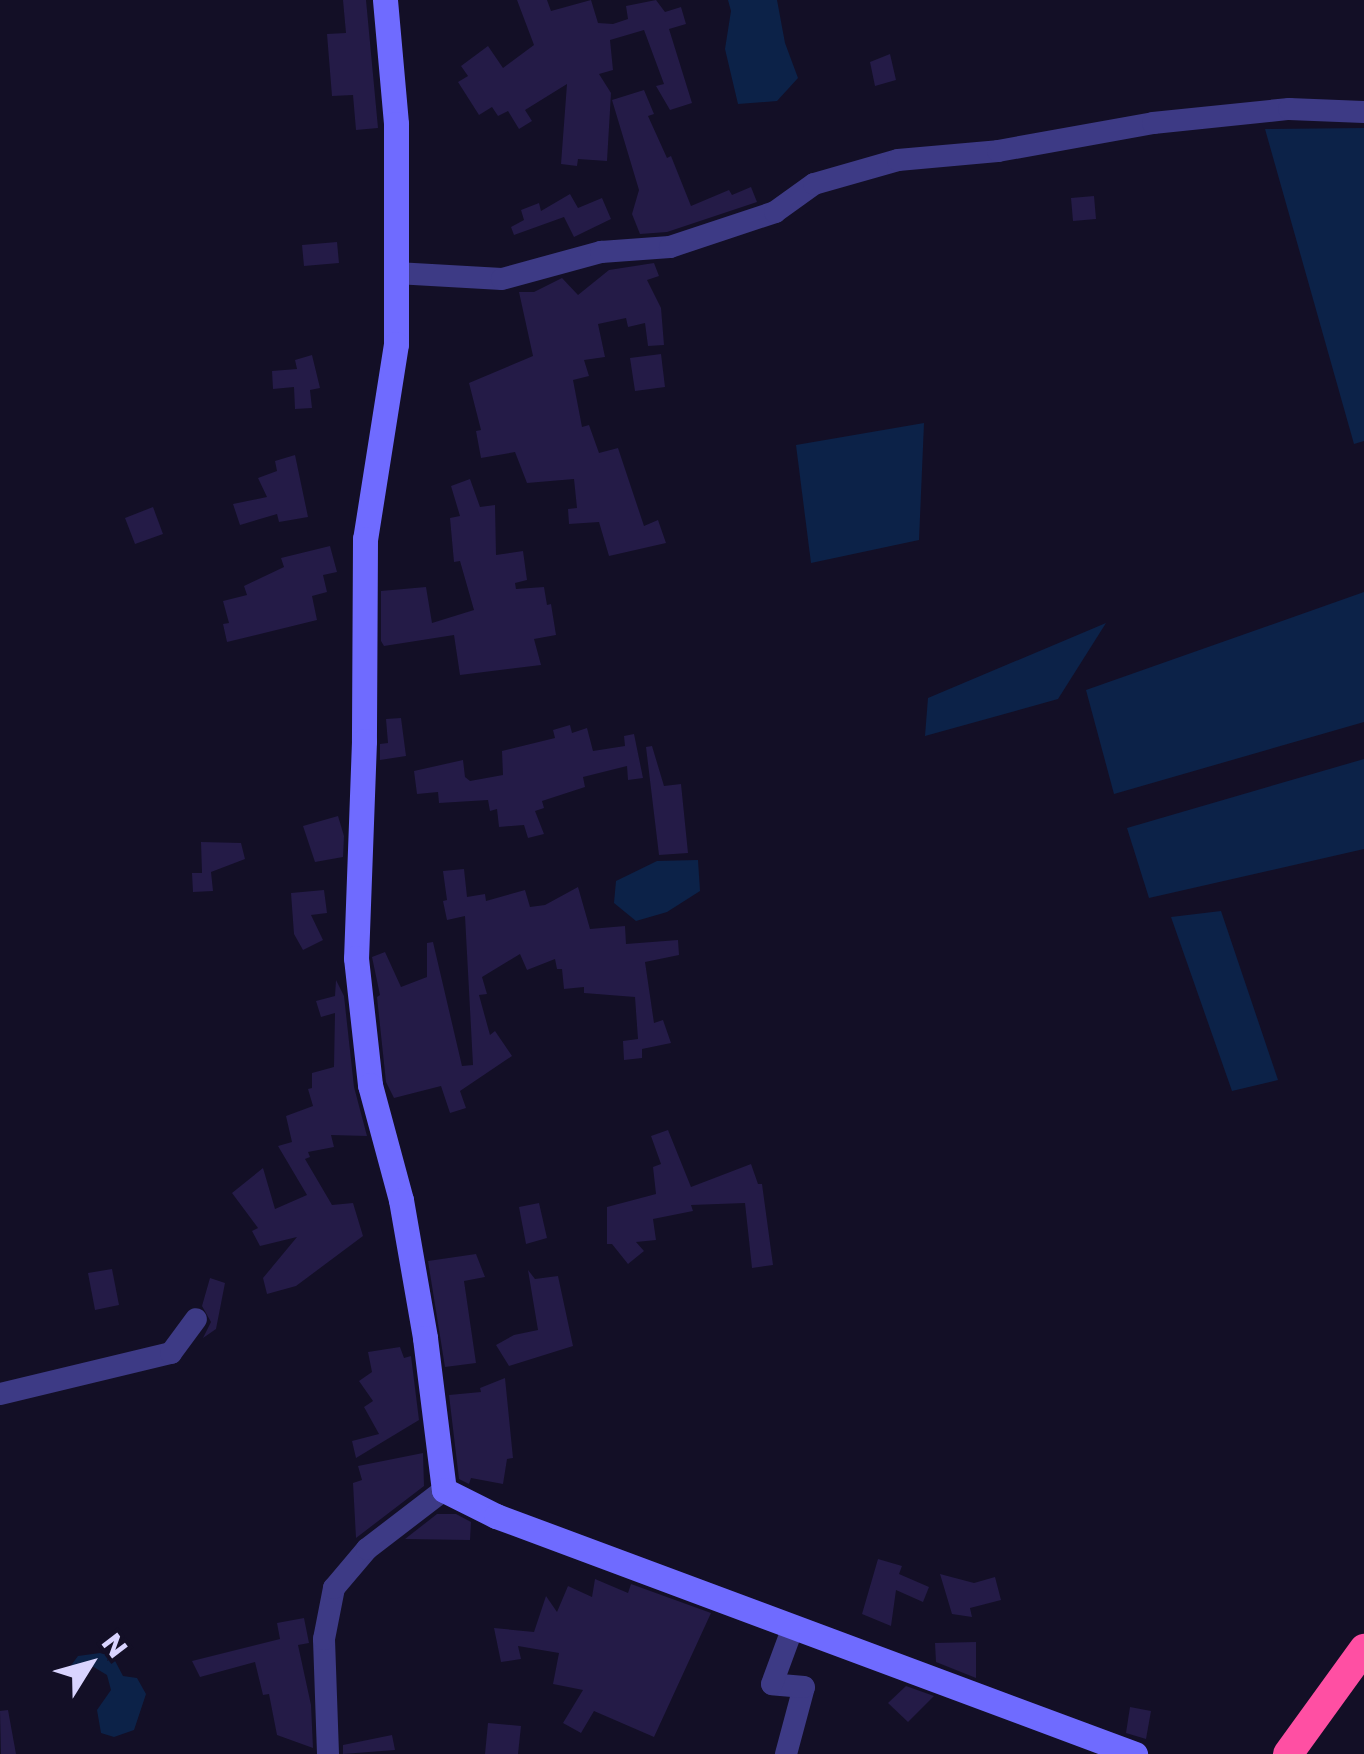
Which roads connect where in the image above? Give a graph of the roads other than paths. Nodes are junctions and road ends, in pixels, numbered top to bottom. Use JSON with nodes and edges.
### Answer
{"nodes":[{"id":1,"x":385,"y":0,"type":"edge"},
{"id":2,"x":1364,"y":112,"type":"edge"},
{"id":3,"x":396,"y":273,"type":"junction"},
{"id":4,"x":196,"y":1319,"type":"dead end"},
{"id":5,"x":0,"y":1394,"type":"edge"},
{"id":6,"x":444,"y":1490,"type":"junction"},
{"id":7,"x":792,"y":1627,"type":"junction"},
{"id":8,"x":1364,"y":1649,"type":"edge"},
{"id":9,"x":328,"y":1754,"type":"edge"},
{"id":10,"x":786,"y":1754,"type":"edge"},
{"id":11,"x":1135,"y":1754,"type":"edge"},
{"id":12,"x":1288,"y":1754,"type":"edge"}],
"edges":[{"from":1,"to":3,"type":"street"},
{"from":2,"to":3,"type":"street"},
{"from":3,"to":6,"type":"street"},
{"from":4,"to":5,"type":"street"},
{"from":6,"to":7,"type":"street"},
{"from":6,"to":9,"type":"street"},
{"from":7,"to":10,"type":"street"},
{"from":7,"to":11,"type":"street"},
{"from":8,"to":12,"type":"highway"}]}
